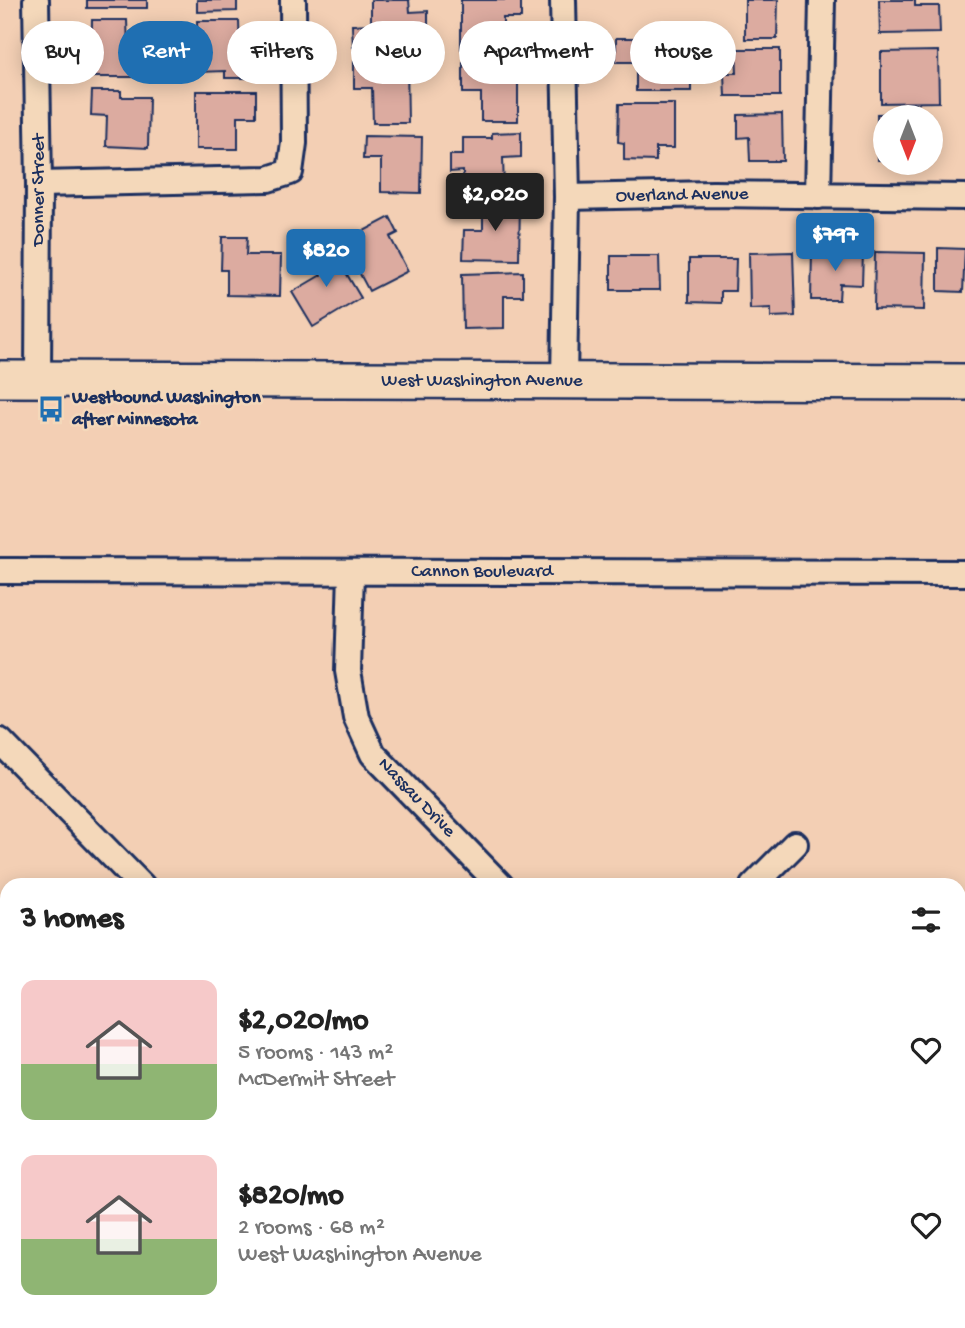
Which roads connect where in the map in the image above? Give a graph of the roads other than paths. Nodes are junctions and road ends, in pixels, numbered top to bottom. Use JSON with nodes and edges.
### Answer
{"nodes":[{"id":1,"x":36,"y":0,"type":"edge"},
{"id":2,"x":293,"y":0,"type":"edge"},
{"id":3,"x":563,"y":0,"type":"edge"},
{"id":4,"x":822,"y":0,"type":"edge"},
{"id":5,"x":39,"y":184,"type":"junction"},
{"id":6,"x":818,"y":196,"type":"junction"},
{"id":7,"x":566,"y":197,"type":"junction"},
{"id":8,"x":965,"y":197,"type":"edge"},
{"id":9,"x":0,"y":379,"type":"edge"},
{"id":10,"x":38,"y":379,"type":"junction"},
{"id":11,"x":564,"y":381,"type":"junction"},
{"id":12,"x":965,"y":382,"type":"edge"},
{"id":13,"x":0,"y":571,"type":"edge"},
{"id":14,"x":351,"y":572,"type":"junction"},
{"id":15,"x":965,"y":573,"type":"edge"},
{"id":16,"x":0,"y":741,"type":"edge"},
{"id":17,"x":795,"y":844,"type":"dead end"},
{"id":18,"x":134,"y":878,"type":"edge"},
{"id":19,"x":493,"y":878,"type":"edge"},
{"id":20,"x":761,"y":878,"type":"edge"}],
"edges":[{"from":1,"to":5,"type":"street","name":"Donner Street"},
{"from":2,"to":5,"type":"street"},
{"from":3,"to":7,"type":"street"},
{"from":4,"to":6,"type":"street"},
{"from":5,"to":10,"type":"street","name":"Donner Street"},
{"from":6,"to":7,"type":"street","name":"Overland Avenue"},
{"from":6,"to":8,"type":"street","name":"Overland Avenue"},
{"from":7,"to":11,"type":"street"},
{"from":9,"to":10,"type":"main road","name":"West Washington Avenue"},
{"from":10,"to":11,"type":"main road","name":"West Washington Avenue"},
{"from":11,"to":12,"type":"main road","name":"West Washington Avenue"},
{"from":13,"to":14,"type":"street","name":"Cannon Boulevard"},
{"from":14,"to":15,"type":"street","name":"Cannon Boulevard"},
{"from":14,"to":19,"type":"street","name":"Nassau Drive"},
{"from":16,"to":18,"type":"street"},
{"from":17,"to":20,"type":"street"}]}
